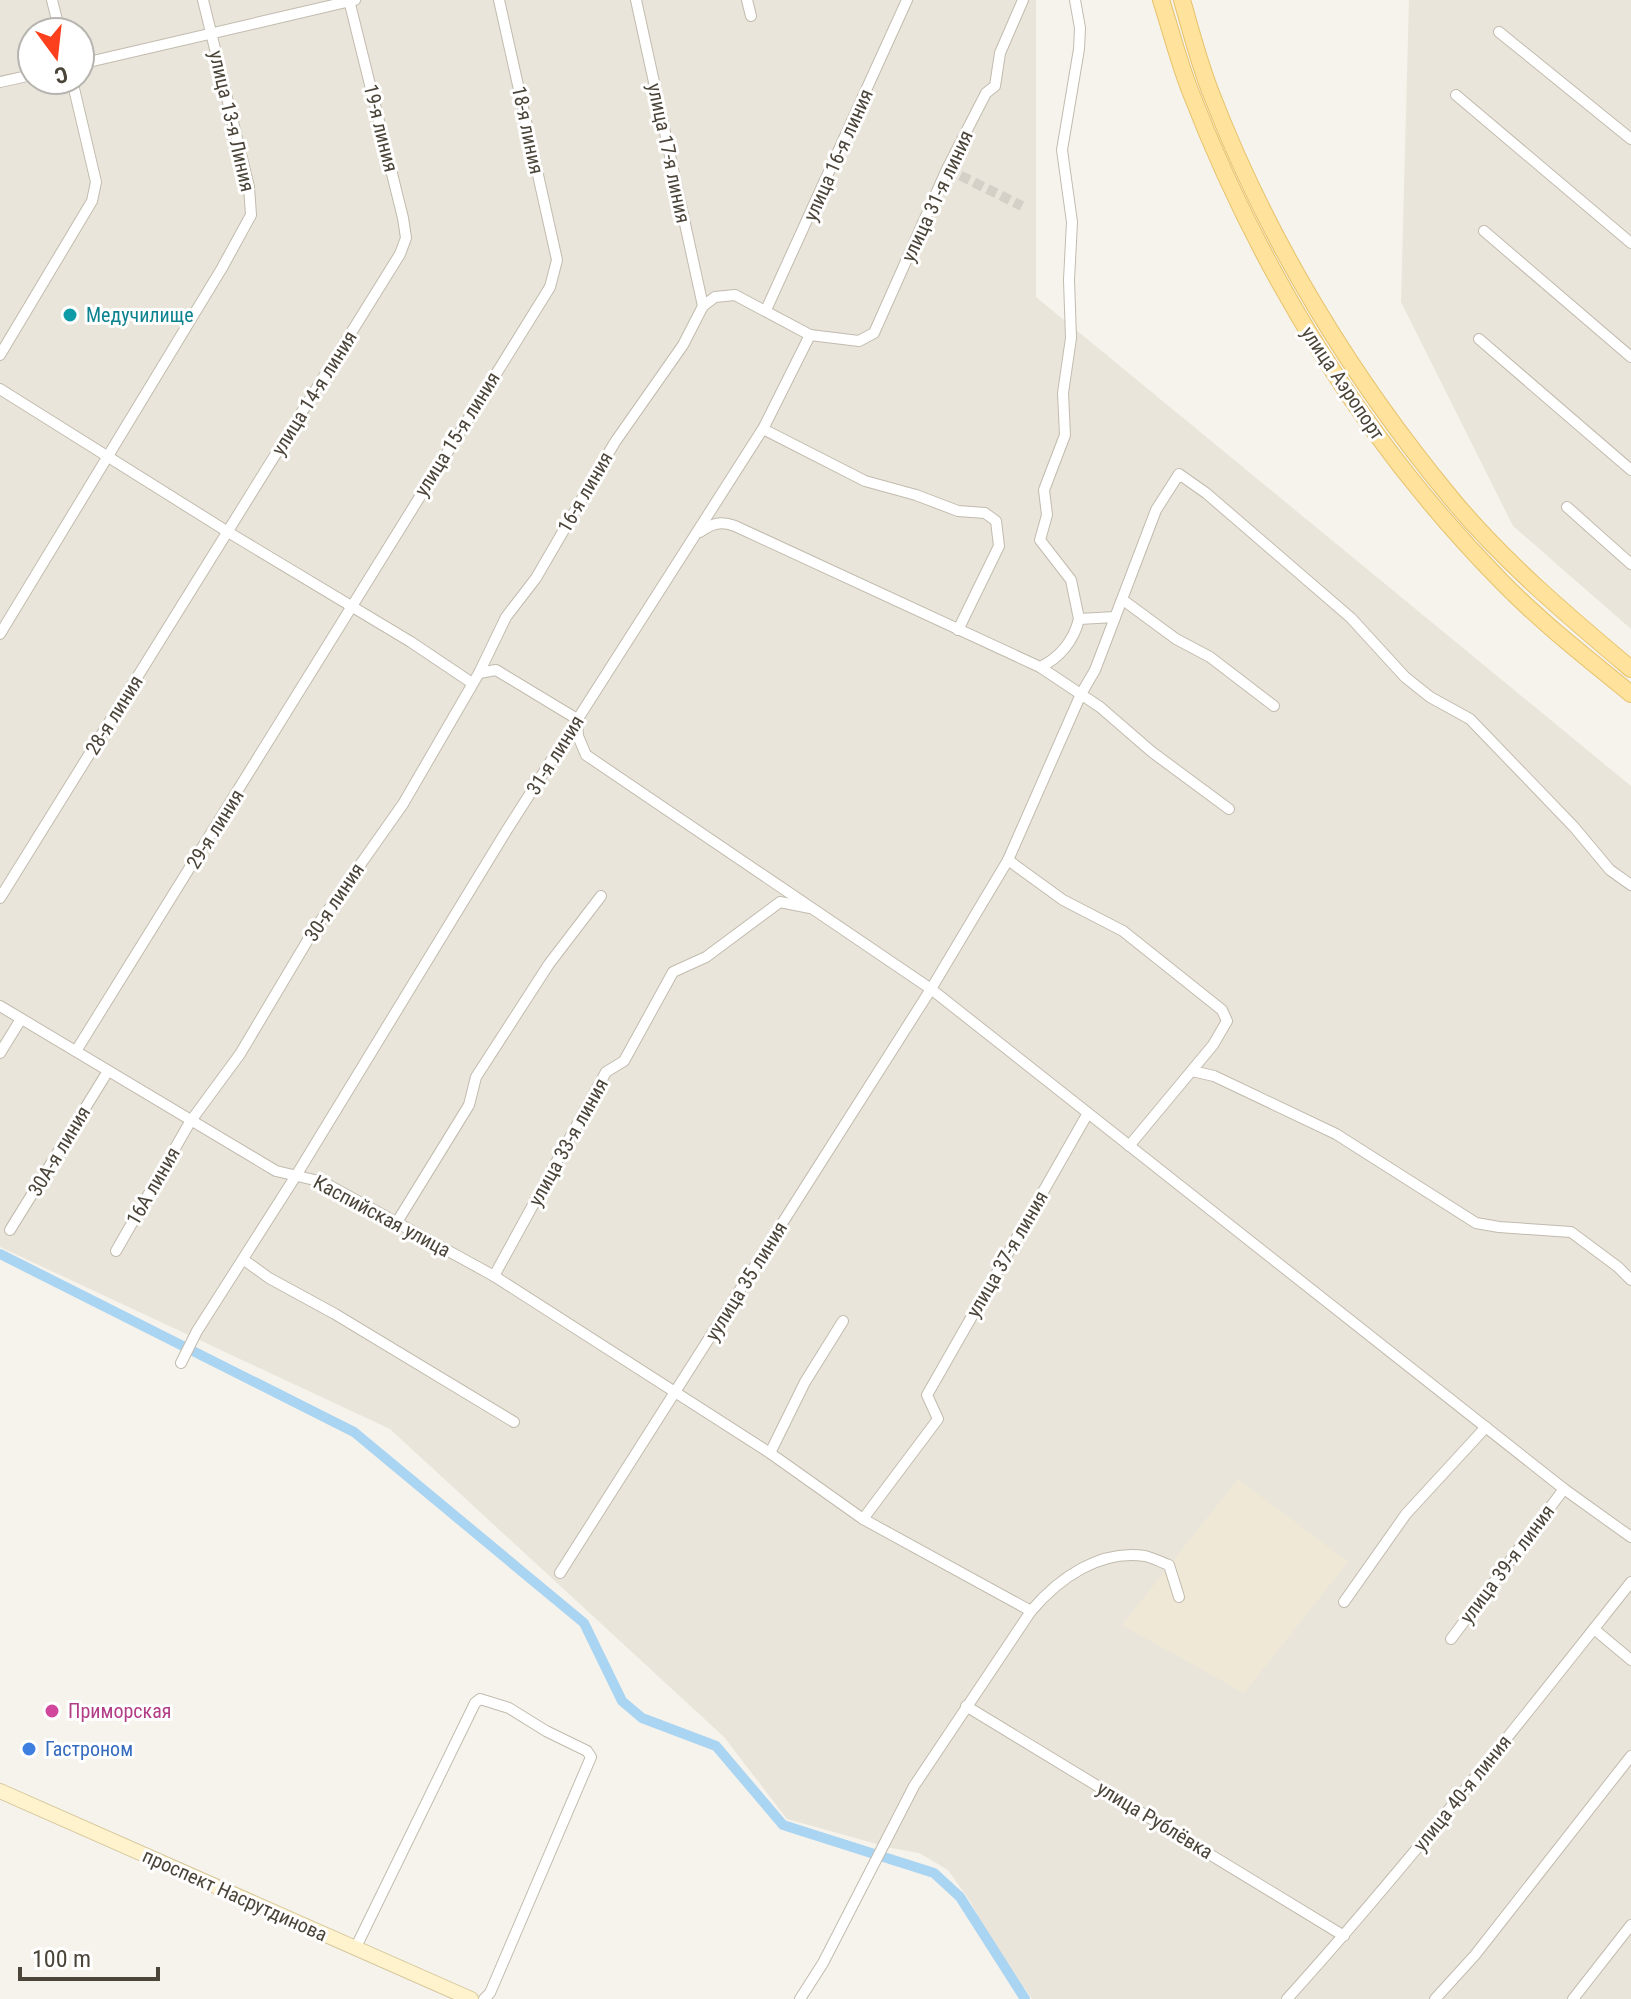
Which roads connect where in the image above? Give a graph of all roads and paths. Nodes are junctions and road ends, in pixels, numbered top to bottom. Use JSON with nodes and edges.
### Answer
{"nodes":[{"id":1,"x":203,"y":0,"type":"edge"},
{"id":2,"x":499,"y":0,"type":"edge"},
{"id":3,"x":636,"y":0,"type":"edge"},
{"id":4,"x":747,"y":0,"type":"edge"},
{"id":5,"x":907,"y":0,"type":"edge"},
{"id":6,"x":1023,"y":0,"type":"edge"},
{"id":7,"x":1075,"y":0,"type":"edge"},
{"id":8,"x":1161,"y":0,"type":"edge"},
{"id":9,"x":1182,"y":0,"type":"edge"},
{"id":10,"x":352,"y":1,"type":"edge"},
{"id":11,"x":751,"y":16,"type":"dead end"},
{"id":12,"x":1499,"y":32,"type":"dead end"},
{"id":13,"x":212,"y":35,"type":"junction"},
{"id":14,"x":96,"y":60,"type":"edge"},
{"id":15,"x":1456,"y":95,"type":"dead end"},
{"id":16,"x":76,"y":96,"type":"edge"},
{"id":17,"x":1631,"y":139,"type":"edge"},
{"id":18,"x":1484,"y":231,"type":"dead end"},
{"id":19,"x":1631,"y":243,"type":"edge"},
{"id":20,"x":400,"y":254,"type":"joint"},
{"id":21,"x":557,"y":260,"type":"joint"},
{"id":22,"x":703,"y":306,"type":"junction"},
{"id":23,"x":766,"y":310,"type":"junction"},
{"id":24,"x":810,"y":335,"type":"junction"},
{"id":25,"x":1479,"y":339,"type":"dead end"},
{"id":26,"x":0,"y":355,"type":"edge"},
{"id":27,"x":1631,"y":357,"type":"edge"},
{"id":28,"x":0,"y":389,"type":"edge"},
{"id":29,"x":763,"y":429,"type":"junction"},
{"id":30,"x":108,"y":457,"type":"junction"},
{"id":31,"x":1631,"y":470,"type":"edge"},
{"id":32,"x":1567,"y":507,"type":"dead end"},
{"id":33,"x":228,"y":532,"type":"junction"},
{"id":34,"x":693,"y":539,"type":"junction"},
{"id":35,"x":1631,"y":564,"type":"edge"},
{"id":36,"x":1123,"y":600,"type":"junction"},
{"id":37,"x":350,"y":605,"type":"junction"},
{"id":38,"x":1115,"y":617,"type":"junction"},
{"id":39,"x":1079,"y":619,"type":"junction"},
{"id":40,"x":958,"y":630,"type":"junction"},
{"id":41,"x":0,"y":634,"type":"edge"},
{"id":42,"x":1040,"y":667,"type":"junction"},
{"id":43,"x":1631,"y":669,"type":"edge"},
{"id":44,"x":475,"y":679,"type":"junction"},
{"id":45,"x":1081,"y":694,"type":"junction"},
{"id":46,"x":1631,"y":694,"type":"edge"},
{"id":47,"x":1274,"y":706,"type":"dead end"},
{"id":48,"x":577,"y":719,"type":"junction"},
{"id":49,"x":1229,"y":809,"type":"dead end"},
{"id":50,"x":1008,"y":860,"type":"junction"},
{"id":51,"x":1631,"y":885,"type":"edge"},
{"id":52,"x":601,"y":896,"type":"dead end"},
{"id":53,"x":0,"y":898,"type":"edge"},
{"id":54,"x":817,"y":910,"type":"junction"},
{"id":55,"x":931,"y":989,"type":"junction"},
{"id":56,"x":0,"y":1006,"type":"edge"},
{"id":57,"x":21,"y":1019,"type":"junction"},
{"id":58,"x":76,"y":1051,"type":"junction"},
{"id":59,"x":0,"y":1053,"type":"edge"},
{"id":60,"x":108,"y":1071,"type":"junction"},
{"id":61,"x":1192,"y":1071,"type":"junction"},
{"id":62,"x":1088,"y":1113,"type":"junction"},
{"id":63,"x":190,"y":1122,"type":"junction"},
{"id":64,"x":1129,"y":1146,"type":"junction"},
{"id":65,"x":297,"y":1174,"type":"junction"},
{"id":66,"x":397,"y":1222,"type":"junction"},
{"id":67,"x":10,"y":1230,"type":"dead end"},
{"id":68,"x":116,"y":1251,"type":"dead end"},
{"id":69,"x":244,"y":1260,"type":"junction"},
{"id":70,"x":494,"y":1276,"type":"junction"},
{"id":71,"x":1631,"y":1280,"type":"edge"},
{"id":72,"x":843,"y":1321,"type":"dead end"},
{"id":73,"x":181,"y":1363,"type":"dead end"},
{"id":74,"x":676,"y":1391,"type":"junction"},
{"id":75,"x":514,"y":1422,"type":"dead end"},
{"id":76,"x":1486,"y":1427,"type":"junction"},
{"id":77,"x":770,"y":1453,"type":"junction"},
{"id":78,"x":1564,"y":1489,"type":"junction"},
{"id":79,"x":863,"y":1519,"type":"junction"},
{"id":80,"x":1631,"y":1537,"type":"edge"},
{"id":81,"x":560,"y":1573,"type":"dead end"},
{"id":82,"x":1631,"y":1582,"type":"edge"},
{"id":83,"x":1179,"y":1597,"type":"dead end"},
{"id":84,"x":1344,"y":1602,"type":"dead end"},
{"id":85,"x":1031,"y":1611,"type":"junction"},
{"id":86,"x":1594,"y":1629,"type":"junction"},
{"id":87,"x":1451,"y":1639,"type":"dead end"},
{"id":88,"x":1631,"y":1660,"type":"edge"},
{"id":89,"x":966,"y":1706,"type":"junction"},
{"id":90,"x":1631,"y":1756,"type":"edge"},
{"id":91,"x":0,"y":1791,"type":"edge"},
{"id":92,"x":1631,"y":1925,"type":"edge"},
{"id":93,"x":1344,"y":1936,"type":"junction"},
{"id":94,"x":355,"y":1949,"type":"junction"},
{"id":95,"x":471,"y":1999,"type":"edge"},
{"id":96,"x":484,"y":1999,"type":"edge"},
{"id":97,"x":800,"y":1999,"type":"edge"},
{"id":98,"x":1287,"y":1999,"type":"edge"},
{"id":99,"x":1435,"y":1999,"type":"edge"},
{"id":100,"x":1573,"y":1999,"type":"edge"}],
"edges":[{"from":1,"to":13,"type":"street","name":"улица 13-я Линия"},
{"from":2,"to":21,"type":"street","name":"18-я линия"},
{"from":3,"to":22,"type":"street","name":"улица 17-я линия"},
{"from":4,"to":11,"type":"street"},
{"from":5,"to":23,"type":"street","name":"улица 16-я линия"},
{"from":6,"to":24,"type":"street","name":"улица 31-я линия"},
{"from":7,"to":39,"type":"street"},
{"from":8,"to":46,"type":"main road","name":"улица Аэропорт"},
{"from":9,"to":43,"type":"main road","name":"улица Аэропорт"},
{"from":10,"to":13,"type":"street"},
{"from":10,"to":20,"type":"street","name":"19-я линия"},
{"from":12,"to":17,"type":"street"},
{"from":13,"to":14,"type":"street"},
{"from":13,"to":30,"type":"street","name":"улица 13-я Линия"},
{"from":15,"to":19,"type":"street"},
{"from":16,"to":26,"type":"street"},
{"from":18,"to":27,"type":"street"},
{"from":20,"to":33,"type":"street","name":"улица 14-я линия"},
{"from":21,"to":37,"type":"street","name":"улица 15-я линия"},
{"from":22,"to":23,"type":"street"},
{"from":22,"to":44,"type":"street","name":"16-я линия"},
{"from":23,"to":24,"type":"street"},
{"from":24,"to":29,"type":"street","name":"31-я линия"},
{"from":25,"to":31,"type":"street"},
{"from":28,"to":30,"type":"street"},
{"from":29,"to":34,"type":"street","name":"31-я линия"},
{"from":29,"to":40,"type":"street"},
{"from":30,"to":33,"type":"street"},
{"from":30,"to":41,"type":"street","name":"улица 13-я Линия"},
{"from":32,"to":35,"type":"street"},
{"from":33,"to":37,"type":"street"},
{"from":33,"to":53,"type":"street","name":"28-я линия"},
{"from":34,"to":40,"type":"street"},
{"from":34,"to":48,"type":"street","name":"31-я линия"},
{"from":36,"to":38,"type":"street","name":"уулица 35 линия"},
{"from":36,"to":47,"type":"street"},
{"from":36,"to":51,"type":"street","name":"уулица 35 линия"},
{"from":37,"to":44,"type":"street"},
{"from":37,"to":58,"type":"street","name":"29-я линия"},
{"from":38,"to":39,"type":"street"},
{"from":38,"to":45,"type":"street","name":"уулица 35 линия"},
{"from":39,"to":42,"type":"street"},
{"from":40,"to":42,"type":"street"},
{"from":42,"to":45,"type":"street"},
{"from":44,"to":48,"type":"street"},
{"from":44,"to":63,"type":"street","name":"30-я линия"},
{"from":45,"to":49,"type":"street"},
{"from":45,"to":50,"type":"street","name":"уулица 35 линия"},
{"from":48,"to":54,"type":"street"},
{"from":48,"to":65,"type":"street","name":"31-я линия"},
{"from":50,"to":55,"type":"street","name":"уулица 35 линия"},
{"from":50,"to":61,"type":"street"},
{"from":52,"to":66,"type":"street"},
{"from":54,"to":55,"type":"street"},
{"from":54,"to":70,"type":"street","name":"улица 33-я линия"},
{"from":55,"to":62,"type":"street"},
{"from":55,"to":74,"type":"street","name":"уулица 35 линия"},
{"from":56,"to":57,"type":"street","name":"Каспийская улица"},
{"from":57,"to":58,"type":"street","name":"Каспийская улица"},
{"from":57,"to":59,"type":"street"},
{"from":58,"to":60,"type":"street","name":"Каспийская улица"},
{"from":60,"to":63,"type":"street","name":"Каспийская улица"},
{"from":60,"to":67,"type":"street","name":"30А-я линия"},
{"from":61,"to":64,"type":"street"},
{"from":61,"to":71,"type":"street"},
{"from":62,"to":64,"type":"street"},
{"from":62,"to":79,"type":"street","name":"улица 37-я линия"},
{"from":63,"to":65,"type":"street","name":"Каспийская улица"},
{"from":63,"to":68,"type":"street","name":"16А линия"},
{"from":64,"to":76,"type":"street"},
{"from":65,"to":66,"type":"street","name":"Каспийская улица"},
{"from":65,"to":69,"type":"street","name":"31-я линия"},
{"from":66,"to":70,"type":"street","name":"Каспийская улица"},
{"from":69,"to":73,"type":"street","name":"31-я линия"},
{"from":69,"to":75,"type":"street"},
{"from":70,"to":74,"type":"street","name":"Каспийская улица"},
{"from":72,"to":77,"type":"street"},
{"from":74,"to":77,"type":"street","name":"Каспийская улица"},
{"from":74,"to":81,"type":"street","name":"уулица 35 линия"},
{"from":76,"to":78,"type":"street"},
{"from":76,"to":84,"type":"street"},
{"from":77,"to":79,"type":"street","name":"Каспийская улица"},
{"from":78,"to":80,"type":"street"},
{"from":78,"to":87,"type":"street","name":"улица 39-я линия"},
{"from":79,"to":85,"type":"street","name":"Каспийская улица"},
{"from":82,"to":86,"type":"street","name":"улица 40-я линия"},
{"from":83,"to":85,"type":"street"},
{"from":85,"to":89,"type":"street"},
{"from":86,"to":88,"type":"street"},
{"from":86,"to":93,"type":"street","name":"улица 40-я линия"},
{"from":89,"to":93,"type":"street","name":"улица Рублёвка"},
{"from":89,"to":97,"type":"street"},
{"from":90,"to":99,"type":"street"},
{"from":91,"to":94,"type":"main road","name":"проспект Насрутдинова"},
{"from":92,"to":100,"type":"street"},
{"from":93,"to":98,"type":"street","name":"улица 40-я линия"},
{"from":94,"to":95,"type":"main road","name":"проспект Насрутдинова"},
{"from":94,"to":96,"type":"street"}]}
